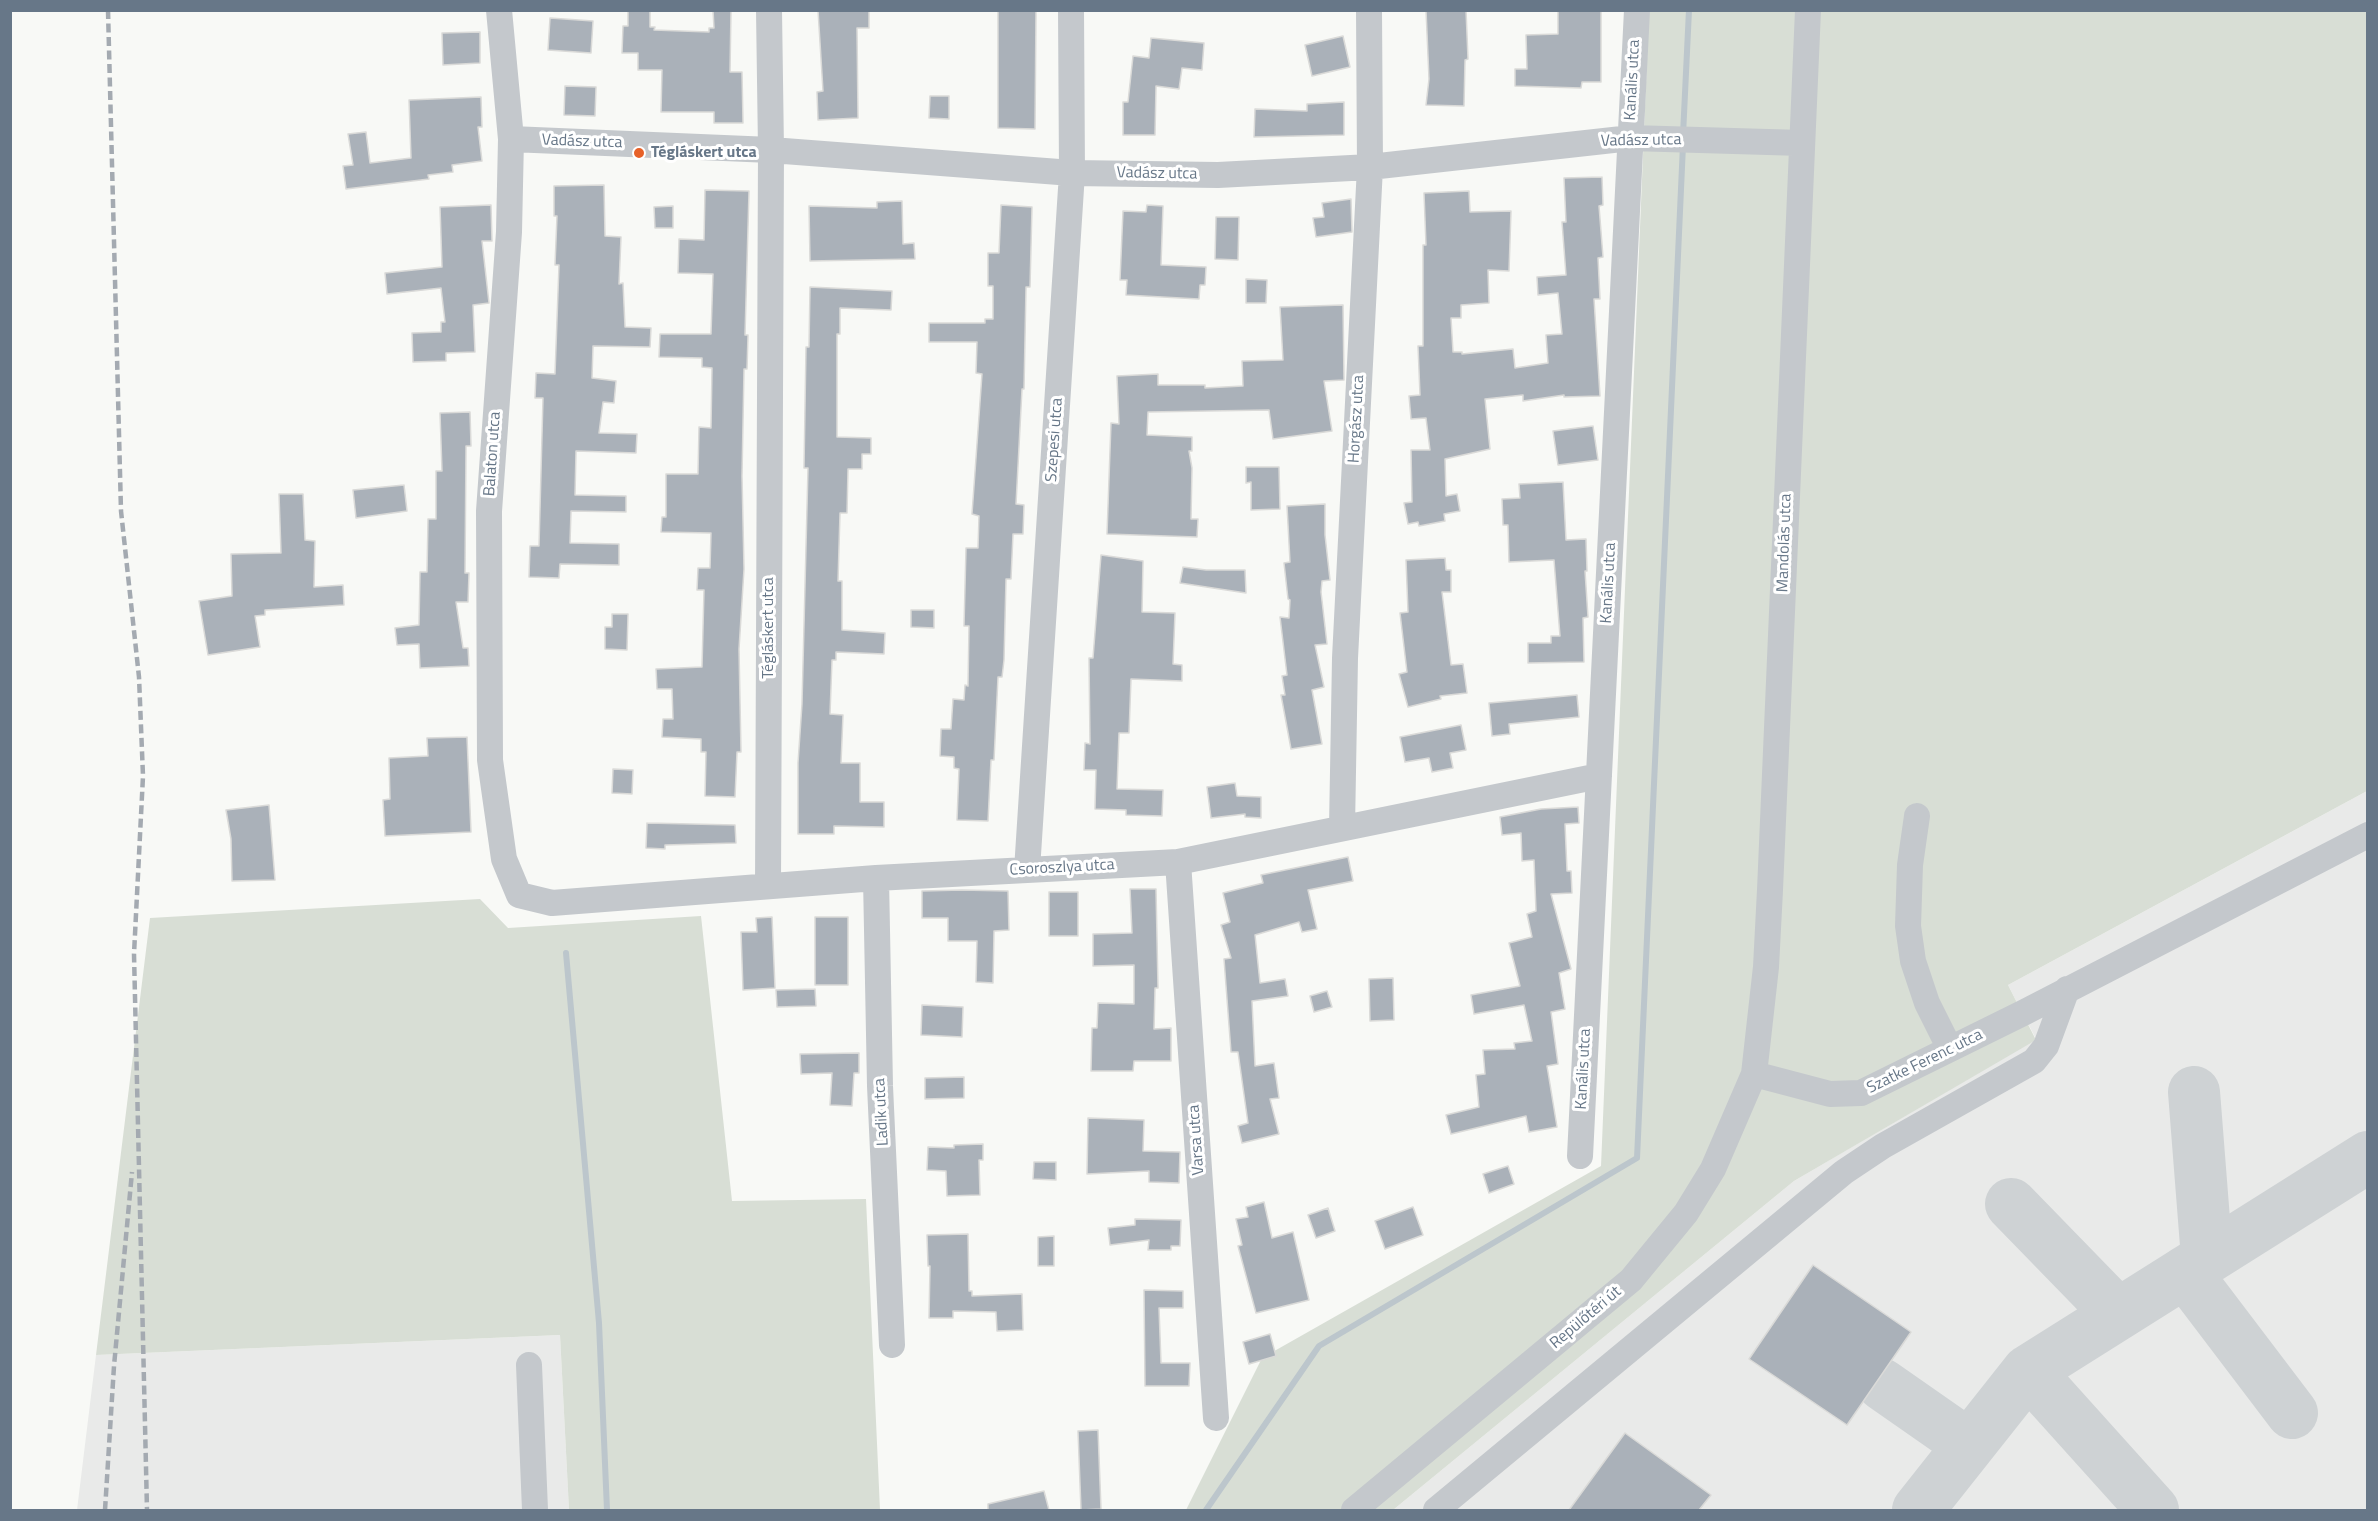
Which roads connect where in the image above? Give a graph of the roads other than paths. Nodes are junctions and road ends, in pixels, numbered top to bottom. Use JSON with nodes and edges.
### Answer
{"nodes":[{"id":1,"x":499,"y":10,"type":"edge"},
{"id":2,"x":769,"y":10,"type":"edge"},
{"id":3,"x":1071,"y":10,"type":"edge"},
{"id":4,"x":1369,"y":10,"type":"edge"},
{"id":5,"x":1637,"y":10,"type":"edge"},
{"id":6,"x":1808,"y":10,"type":"edge"},
{"id":7,"x":1631,"y":138,"type":"junction"},
{"id":8,"x":511,"y":139,"type":"junction"},
{"id":9,"x":1802,"y":143,"type":"junction"},
{"id":10,"x":771,"y":150,"type":"junction"},
{"id":11,"x":1370,"y":167,"type":"junction"},
{"id":12,"x":1072,"y":173,"type":"junction"},
{"id":13,"x":1599,"y":776,"type":"junction"},
{"id":14,"x":1917,"y":816,"type":"dead end"},
{"id":15,"x":1342,"y":828,"type":"junction"},
{"id":16,"x":2367,"y":835,"type":"edge"},
{"id":17,"x":1178,"y":862,"type":"junction"},
{"id":18,"x":1027,"y":870,"type":"junction"},
{"id":19,"x":876,"y":878,"type":"junction"},
{"id":20,"x":768,"y":886,"type":"junction"},
{"id":21,"x":519,"y":895,"type":"joint"},
{"id":22,"x":2067,"y":990,"type":"junction"},
{"id":23,"x":1950,"y":1049,"type":"junction"},
{"id":24,"x":1754,"y":1074,"type":"junction"},
{"id":25,"x":1580,"y":1156,"type":"dead end"},
{"id":26,"x":892,"y":1345,"type":"dead end"},
{"id":27,"x":529,"y":1365,"type":"dead end"},
{"id":28,"x":1215,"y":1418,"type":"dead end"},
{"id":29,"x":535,"y":1510,"type":"edge"},
{"id":30,"x":1354,"y":1510,"type":"edge"},
{"id":31,"x":1436,"y":1510,"type":"edge"}],
"edges":[{"from":1,"to":8,"type":"street","name":"Balaton utca"},
{"from":2,"to":10,"type":"street","name":"Tégláskert utca"},
{"from":3,"to":12,"type":"street","name":"Szepesi utca"},
{"from":4,"to":11,"type":"street","name":"Horgász utca"},
{"from":5,"to":7,"type":"street","name":"Kanális utca"},
{"from":6,"to":9,"type":"street","name":"Mandolás utca"},
{"from":7,"to":9,"type":"street","name":"Vadász utca"},
{"from":7,"to":11,"type":"street","name":"Vadász utca"},
{"from":7,"to":13,"type":"street","name":"Kanális utca"},
{"from":8,"to":10,"type":"street","name":"Vadász utca"},
{"from":8,"to":21,"type":"street","name":"Balaton utca"},
{"from":9,"to":24,"type":"street","name":"Mandolás utca"},
{"from":10,"to":12,"type":"street","name":"Vadász utca"},
{"from":10,"to":20,"type":"street","name":"Tégláskert utca"},
{"from":11,"to":12,"type":"street","name":"Vadász utca"},
{"from":11,"to":15,"type":"street","name":"Horgász utca"},
{"from":12,"to":18,"type":"street","name":"Szepesi utca"},
{"from":13,"to":15,"type":"street","name":"Csoroszlya utca"},
{"from":13,"to":25,"type":"street","name":"Kanális utca"},
{"from":14,"to":23,"type":"street"},
{"from":15,"to":17,"type":"street","name":"Csoroszlya utca"},
{"from":16,"to":22,"type":"street","name":"Szatke Ferenc utca"},
{"from":17,"to":18,"type":"street","name":"Csoroszlya utca"},
{"from":17,"to":28,"type":"street","name":"Varsa utca"},
{"from":18,"to":19,"type":"street","name":"Csoroszlya utca"},
{"from":19,"to":20,"type":"street","name":"Csoroszlya utca"},
{"from":19,"to":26,"type":"street","name":"Ladik utca"},
{"from":20,"to":21,"type":"street","name":"Csoroszlya utca"},
{"from":22,"to":23,"type":"street","name":"Szatke Ferenc utca"},
{"from":22,"to":31,"type":"street"},
{"from":23,"to":24,"type":"street","name":"Szatke Ferenc utca"},
{"from":24,"to":30,"type":"street","name":"Repülőtéri út"},
{"from":27,"to":29,"type":"street"}]}
